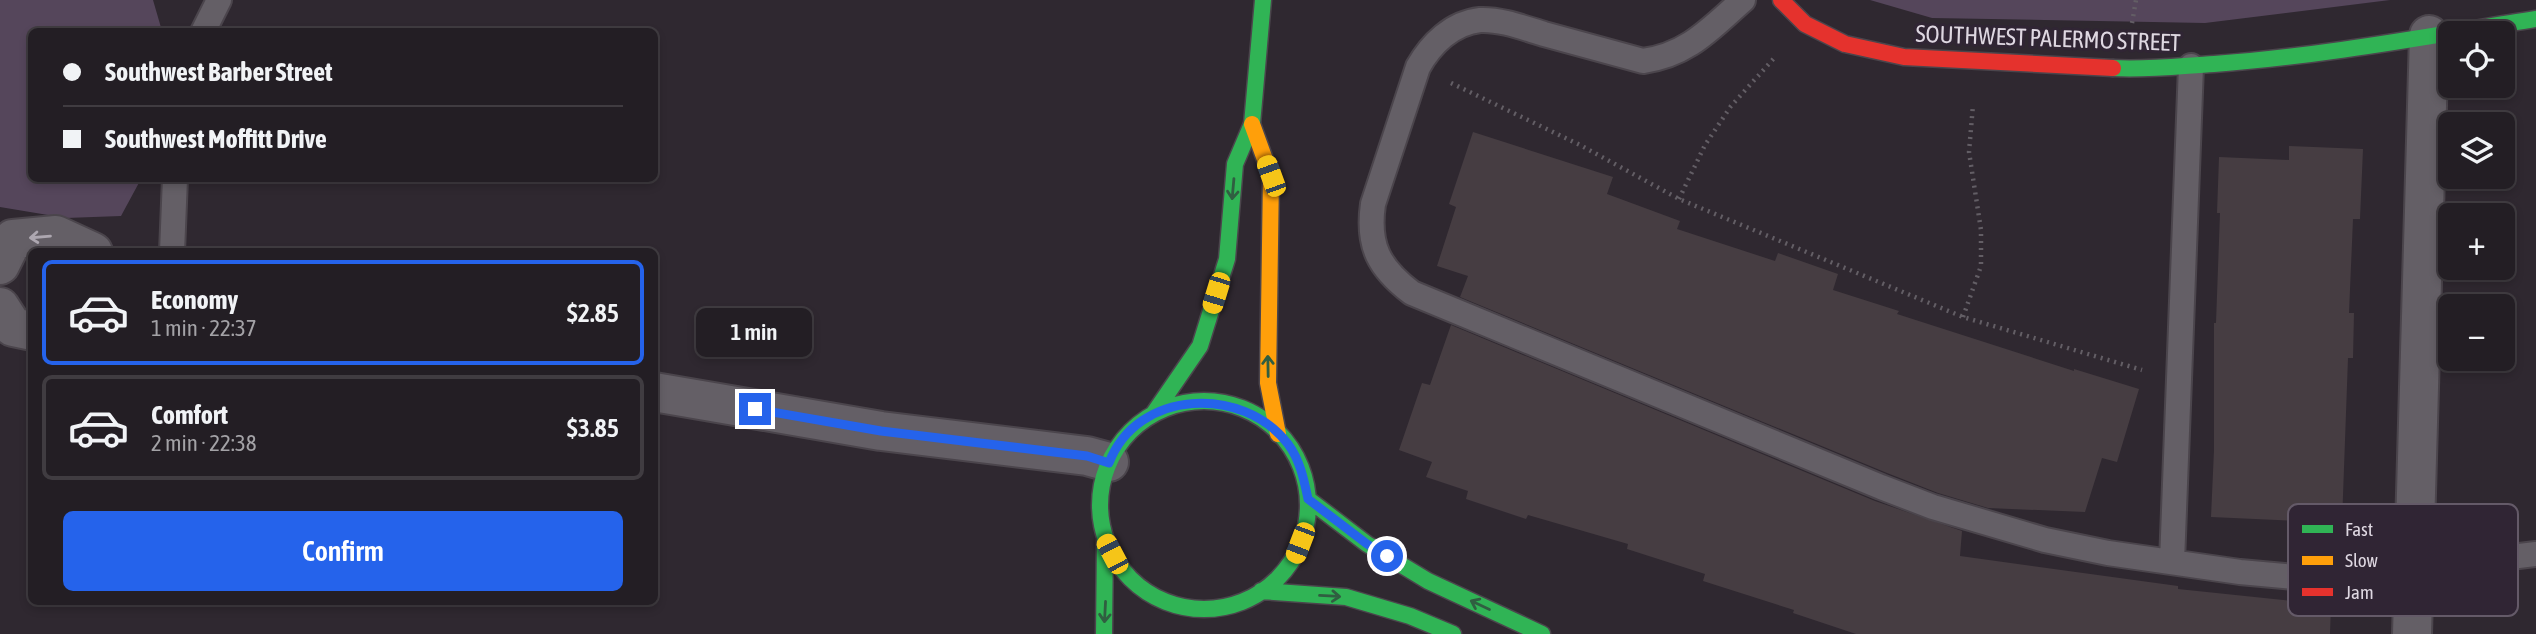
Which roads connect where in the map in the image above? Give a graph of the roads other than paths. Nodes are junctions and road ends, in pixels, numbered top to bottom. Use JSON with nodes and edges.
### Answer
{"nodes":[{"id":1,"x":219,"y":0,"type":"edge"},
{"id":2,"x":1263,"y":0,"type":"edge"},
{"id":3,"x":1743,"y":0,"type":"edge"},
{"id":4,"x":1781,"y":0,"type":"edge"},
{"id":5,"x":2536,"y":19,"type":"edge"},
{"id":6,"x":205,"y":28,"type":"edge"},
{"id":7,"x":2429,"y":35,"type":"junction"},
{"id":8,"x":2191,"y":66,"type":"junction"},
{"id":9,"x":1252,"y":124,"type":"junction"},
{"id":10,"x":174,"y":182,"type":"edge"},
{"id":11,"x":84,"y":248,"type":"edge"},
{"id":12,"x":172,"y":248,"type":"edge"},
{"id":13,"x":0,"y":265,"type":"edge"},
{"id":14,"x":0,"y":307,"type":"edge"},
{"id":15,"x":28,"y":330,"type":"edge"},
{"id":16,"x":658,"y":393,"type":"edge"},
{"id":17,"x":1154,"y":413,"type":"junction"},
{"id":18,"x":1278,"y":434,"type":"junction"},
{"id":19,"x":1109,"y":463,"type":"junction"},
{"id":20,"x":1308,"y":499,"type":"junction"},
{"id":21,"x":2417,"y":504,"type":"edge"},
{"id":22,"x":1105,"y":540,"type":"junction"},
{"id":23,"x":2536,"y":554,"type":"edge"},
{"id":24,"x":2518,"y":556,"type":"edge"},
{"id":25,"x":2172,"y":562,"type":"junction"},
{"id":26,"x":2288,"y":576,"type":"edge"},
{"id":27,"x":1261,"y":591,"type":"junction"},
{"id":28,"x":1205,"y":609,"type":"junction"},
{"id":29,"x":2413,"y":616,"type":"edge"},
{"id":30,"x":1190,"y":625,"type":"dead end"},
{"id":31,"x":1104,"y":634,"type":"edge"},
{"id":32,"x":1453,"y":634,"type":"edge"},
{"id":33,"x":1542,"y":634,"type":"edge"},
{"id":34,"x":2412,"y":634,"type":"edge"}],
"edges":[{"from":1,"to":6,"type":"lane"},
{"from":2,"to":9,"type":"main road"},
{"from":3,"to":25,"type":"lane"},
{"from":4,"to":8,"type":"main road","name":"SOUTHWEST PALERMO STREET"},
{"from":5,"to":7,"type":"main road","name":"SOUTHWEST PALERMO STREET"},
{"from":7,"to":8,"type":"main road","name":"SOUTHWEST PALERMO STREET"},
{"from":7,"to":21,"type":"street"},
{"from":8,"to":25,"type":"lane"},
{"from":9,"to":17,"type":"main road","one_way":true},
{"from":18,"to":9,"type":"main road","one_way":true},
{"from":10,"to":12,"type":"lane"},
{"from":11,"to":13,"type":"street","one_way":true},
{"from":14,"to":15,"type":"street"},
{"from":16,"to":19,"type":"street"},
{"from":17,"to":18,"type":"main road"},
{"from":17,"to":19,"type":"main road"},
{"from":18,"to":20,"type":"main road"},
{"from":19,"to":22,"type":"main road"},
{"from":20,"to":27,"type":"main road"},
{"from":33,"to":20,"type":"main road","one_way":true},
{"from":22,"to":28,"type":"main road"},
{"from":22,"to":31,"type":"main road","one_way":true},
{"from":23,"to":24,"type":"lane"},
{"from":25,"to":26,"type":"lane"},
{"from":27,"to":28,"type":"main road"},
{"from":27,"to":32,"type":"main road","one_way":true},
{"from":28,"to":30,"type":"main road"},
{"from":29,"to":34,"type":"street"}]}
